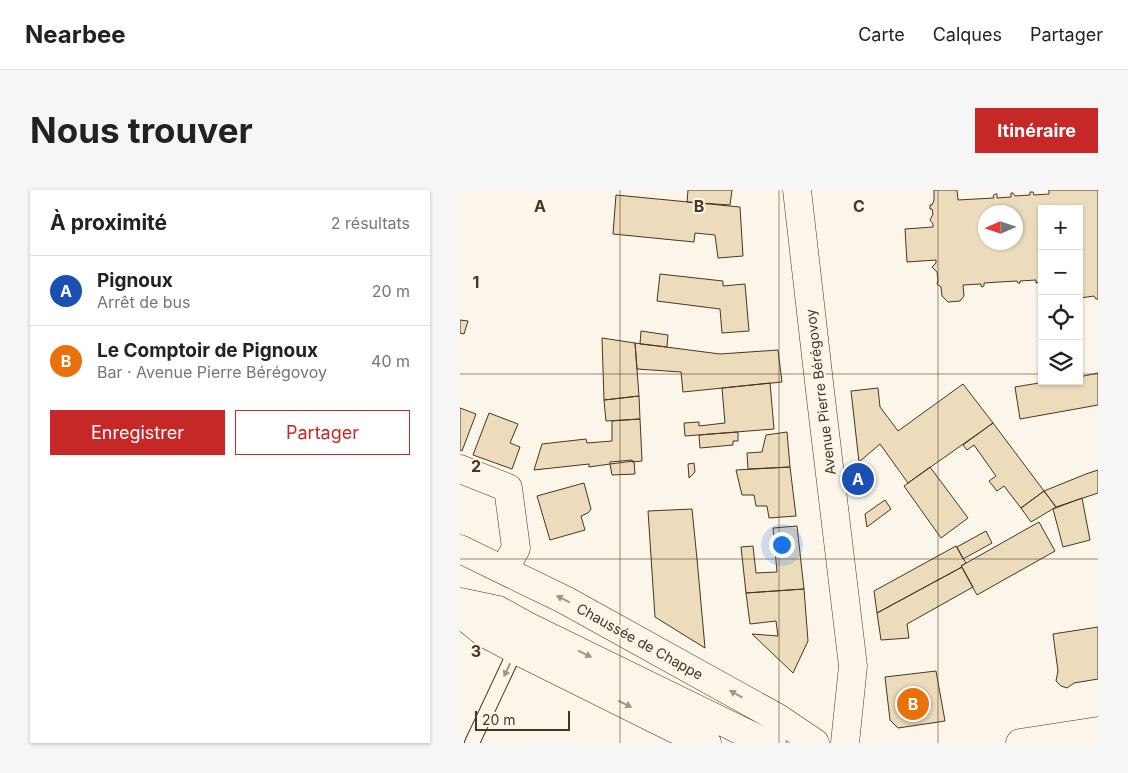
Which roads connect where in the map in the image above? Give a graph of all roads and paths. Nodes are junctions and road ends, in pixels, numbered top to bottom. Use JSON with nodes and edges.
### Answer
{"nodes":[{"id":1,"x":797,"y":190,"type":"edge"},
{"id":2,"x":460,"y":469,"type":"edge"},
{"id":3,"x":460,"y":549,"type":"edge"},
{"id":4,"x":504,"y":570,"type":"junction"},
{"id":5,"x":460,"y":602,"type":"edge"},
{"id":6,"x":460,"y":614,"type":"edge"},
{"id":7,"x":521,"y":638,"type":"junction"},
{"id":8,"x":1098,"y":731,"type":"edge"},
{"id":9,"x":472,"y":743,"type":"edge"},
{"id":10,"x":707,"y":743,"type":"edge"},
{"id":11,"x":772,"y":743,"type":"edge"},
{"id":12,"x":815,"y":743,"type":"edge"},
{"id":13,"x":845,"y":743,"type":"edge"},
{"id":14,"x":1020,"y":743,"type":"edge"}],
"edges":[{"from":1,"to":13,"type":"main road","name":"Avenue Pierre Bérégovoy"},
{"from":2,"to":4,"type":"main road"},
{"from":3,"to":4,"type":"main road","name":"Chaussée de Chappe"},
{"from":12,"to":4,"type":"main road","name":"Chaussée de Chappe","one_way":true},
{"from":5,"to":7,"type":"main road"},
{"from":6,"to":7,"type":"main road"},
{"from":7,"to":9,"type":"lane","one_way":true},
{"from":7,"to":10,"type":"main road","one_way":true},
{"from":7,"to":11,"type":"main road","one_way":true},
{"from":8,"to":14,"type":"main road"}]}
